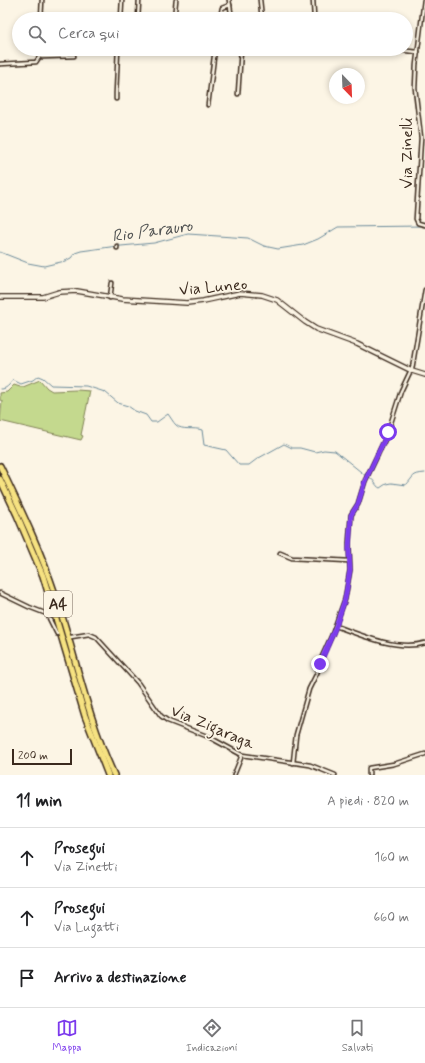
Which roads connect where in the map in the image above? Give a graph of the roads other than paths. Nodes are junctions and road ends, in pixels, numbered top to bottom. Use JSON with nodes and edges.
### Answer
{"nodes":[{"id":1,"x":42,"y":0,"type":"edge"},
{"id":2,"x":122,"y":0,"type":"edge"},
{"id":3,"x":139,"y":0,"type":"edge"},
{"id":4,"x":176,"y":0,"type":"edge"},
{"id":5,"x":230,"y":0,"type":"edge"},
{"id":6,"x":260,"y":0,"type":"edge"},
{"id":7,"x":313,"y":0,"type":"edge"},
{"id":8,"x":424,"y":0,"type":"edge"},
{"id":9,"x":230,"y":5,"type":"junction"},
{"id":10,"x":41,"y":12,"type":"edge"},
{"id":11,"x":121,"y":12,"type":"edge"},
{"id":12,"x":138,"y":12,"type":"edge"},
{"id":13,"x":175,"y":12,"type":"edge"},
{"id":14,"x":221,"y":12,"type":"edge"},
{"id":15,"x":231,"y":12,"type":"edge"},
{"id":16,"x":261,"y":12,"type":"edge"},
{"id":17,"x":314,"y":12,"type":"edge"},
{"id":18,"x":413,"y":52,"type":"edge"},
{"id":19,"x":418,"y":52,"type":"junction"},
{"id":20,"x":40,"y":56,"type":"joint"},
{"id":21,"x":74,"y":56,"type":"dead end"},
{"id":22,"x":118,"y":56,"type":"edge"},
{"id":23,"x":214,"y":56,"type":"edge"},
{"id":24,"x":241,"y":56,"type":"edge"},
{"id":25,"x":0,"y":64,"type":"edge"},
{"id":26,"x":238,"y":94,"type":"dead end"},
{"id":27,"x":116,"y":99,"type":"dead end"},
{"id":28,"x":208,"y":105,"type":"dead end"},
{"id":29,"x":425,"y":225,"type":"edge"},
{"id":30,"x":112,"y":283,"type":"dead end"},
{"id":31,"x":425,"y":290,"type":"edge"},
{"id":32,"x":0,"y":297,"type":"edge"},
{"id":33,"x":110,"y":298,"type":"junction"},
{"id":34,"x":411,"y":371,"type":"junction"},
{"id":35,"x":425,"y":375,"type":"edge"},
{"id":36,"x":0,"y":466,"type":"edge"},
{"id":37,"x":0,"y":479,"type":"edge"},
{"id":38,"x":280,"y":553,"type":"dead end"},
{"id":39,"x":349,"y":561,"type":"junction"},
{"id":40,"x":0,"y":593,"type":"edge"},
{"id":41,"x":336,"y":626,"type":"junction"},
{"id":42,"x":57,"y":634,"type":"dead end"},
{"id":43,"x":71,"y":638,"type":"dead end"},
{"id":44,"x":425,"y":643,"type":"edge"},
{"id":45,"x":100,"y":750,"type":"junction"},
{"id":46,"x":425,"y":754,"type":"edge"},
{"id":47,"x":242,"y":755,"type":"junction"},
{"id":48,"x":293,"y":763,"type":"junction"},
{"id":49,"x":108,"y":775,"type":"edge"},
{"id":50,"x":114,"y":775,"type":"edge"},
{"id":51,"x":234,"y":775,"type":"edge"},
{"id":52,"x":335,"y":775,"type":"edge"},
{"id":53,"x":369,"y":775,"type":"edge"}],
"edges":[{"from":1,"to":10,"type":"street"},
{"from":2,"to":11,"type":"street"},
{"from":3,"to":12,"type":"street"},
{"from":4,"to":13,"type":"street"},
{"from":5,"to":9,"type":"street"},
{"from":6,"to":16,"type":"street"},
{"from":7,"to":17,"type":"street"},
{"from":8,"to":19,"type":"street","name":"Via Zinelli"},
{"from":9,"to":14,"type":"street"},
{"from":9,"to":15,"type":"street"},
{"from":18,"to":19,"type":"street"},
{"from":19,"to":29,"type":"street","name":"Via Zinelli"},
{"from":20,"to":21,"type":"street"},
{"from":20,"to":25,"type":"street"},
{"from":22,"to":27,"type":"street"},
{"from":23,"to":28,"type":"street"},
{"from":24,"to":26,"type":"street"},
{"from":30,"to":33,"type":"street"},
{"from":31,"to":34,"type":"street"},
{"from":32,"to":33,"type":"street","name":"Via Luneo"},
{"from":33,"to":34,"type":"street","name":"Via Luneo"},
{"from":34,"to":35,"type":"street","name":"Via Luneo"},
{"from":34,"to":39,"type":"street"},
{"from":36,"to":45,"type":"highway","number":"A4"},
{"from":37,"to":45,"type":"highway","number":"A4"},
{"from":38,"to":39,"type":"street"},
{"from":39,"to":41,"type":"street"},
{"from":40,"to":42,"type":"street"},
{"from":41,"to":44,"type":"street"},
{"from":41,"to":48,"type":"street"},
{"from":43,"to":47,"type":"street","name":"Via Zigaraga"},
{"from":45,"to":49,"type":"highway","number":"A4"},
{"from":45,"to":50,"type":"highway","number":"A4"},
{"from":46,"to":53,"type":"street"},
{"from":47,"to":48,"type":"street","name":"Via Zigaraga"},
{"from":47,"to":51,"type":"street"},
{"from":48,"to":52,"type":"street","name":"Via Zigaraga"}]}
